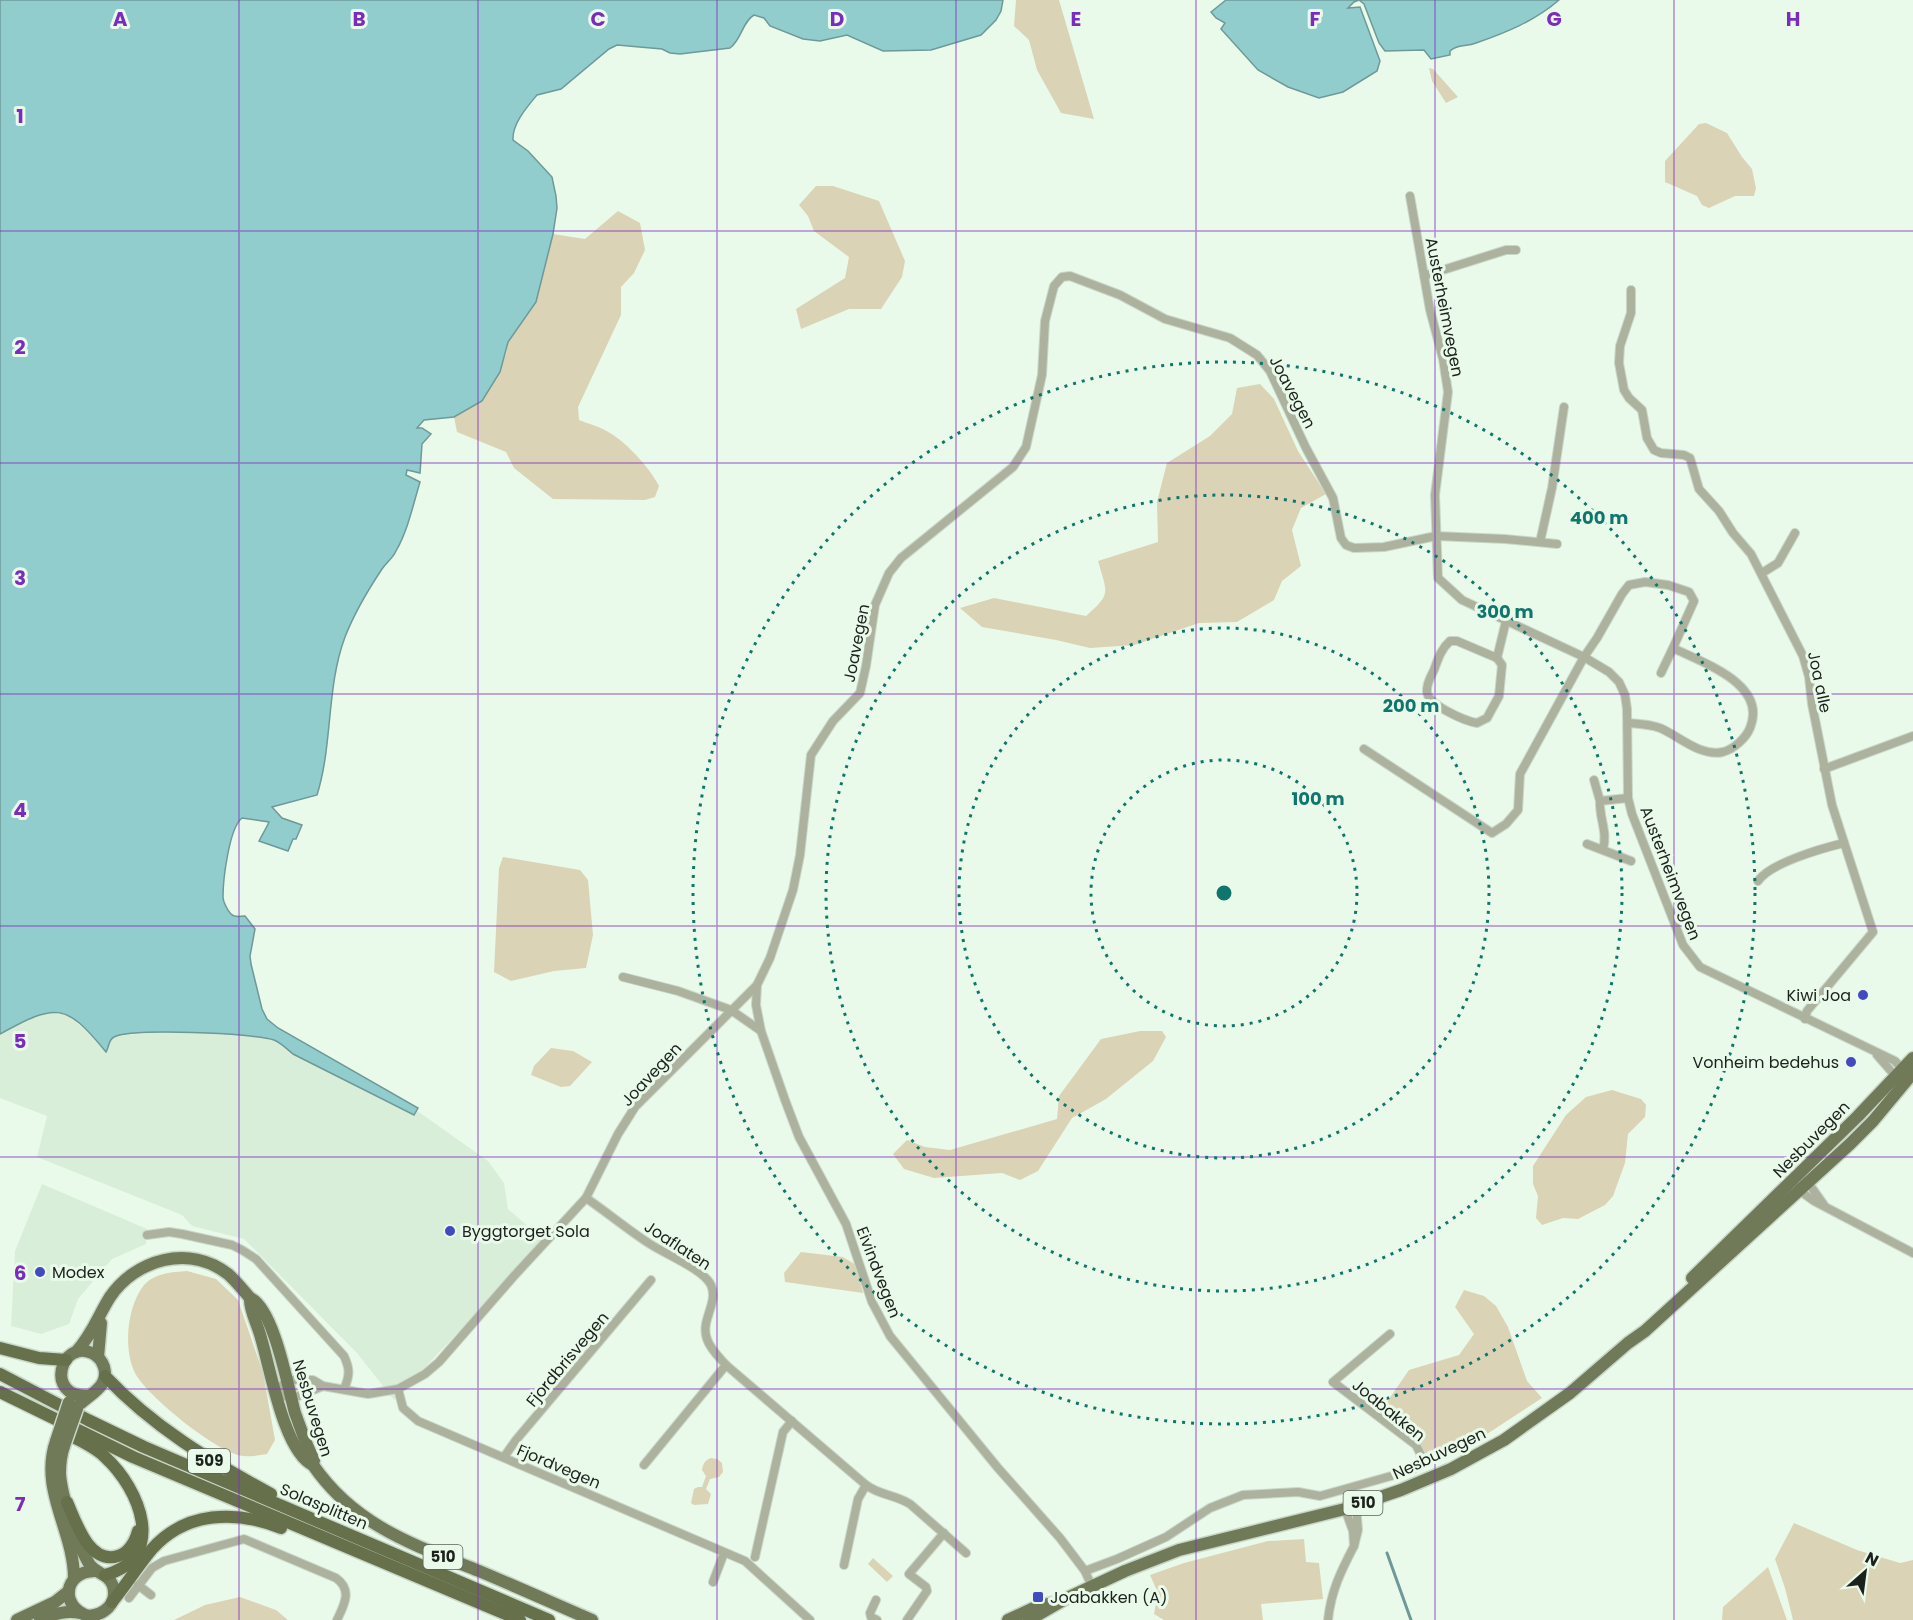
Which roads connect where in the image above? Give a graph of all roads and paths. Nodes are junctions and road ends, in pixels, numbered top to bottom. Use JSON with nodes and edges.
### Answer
{"nodes":[{"id":1,"x":1410,"y":196,"type":"dead end"},
{"id":2,"x":1516,"y":250,"type":"dead end"},
{"id":3,"x":1424,"y":276,"type":"junction"},
{"id":4,"x":1631,"y":290,"type":"dead end"},
{"id":5,"x":1564,"y":407,"type":"dead end"},
{"id":6,"x":1795,"y":533,"type":"dead end"},
{"id":7,"x":1436,"y":536,"type":"junction"},
{"id":8,"x":1540,"y":542,"type":"junction"},
{"id":9,"x":1557,"y":544,"type":"dead end"},
{"id":10,"x":1762,"y":573,"type":"junction"},
{"id":11,"x":1506,"y":621,"type":"junction"},
{"id":12,"x":1674,"y":648,"type":"junction"},
{"id":13,"x":1584,"y":657,"type":"junction"},
{"id":14,"x":1497,"y":658,"type":"junction"},
{"id":15,"x":1661,"y":673,"type":"dead end"},
{"id":16,"x":1628,"y":723,"type":"junction"},
{"id":17,"x":1913,"y":736,"type":"edge"},
{"id":18,"x":1364,"y":749,"type":"dead end"},
{"id":19,"x":1824,"y":769,"type":"junction"},
{"id":20,"x":1594,"y":780,"type":"dead end"},
{"id":21,"x":1628,"y":798,"type":"junction"},
{"id":22,"x":1600,"y":801,"type":"junction"},
{"id":23,"x":1844,"y":843,"type":"junction"},
{"id":24,"x":1587,"y":844,"type":"dead end"},
{"id":25,"x":1603,"y":849,"type":"junction"},
{"id":26,"x":1631,"y":861,"type":"dead end"},
{"id":27,"x":1758,"y":881,"type":"dead end"},
{"id":28,"x":623,"y":977,"type":"dead end"},
{"id":29,"x":757,"y":986,"type":"junction"},
{"id":30,"x":731,"y":1010,"type":"junction"},
{"id":31,"x":1805,"y":1019,"type":"junction"},
{"id":32,"x":761,"y":1031,"type":"junction"},
{"id":33,"x":1913,"y":1058,"type":"edge"},
{"id":34,"x":1905,"y":1075,"type":"edge"},
{"id":35,"x":1798,"y":1176,"type":"junction"},
{"id":36,"x":1810,"y":1182,"type":"junction"},
{"id":37,"x":1800,"y":1191,"type":"junction"},
{"id":38,"x":586,"y":1198,"type":"junction"},
{"id":39,"x":1825,"y":1205,"type":"junction"},
{"id":40,"x":147,"y":1235,"type":"dead end"},
{"id":41,"x":1913,"y":1253,"type":"edge"},
{"id":42,"x":651,"y":1280,"type":"dead end"},
{"id":43,"x":250,"y":1298,"type":"junction"},
{"id":44,"x":103,"y":1312,"type":"junction"},
{"id":45,"x":1390,"y":1334,"type":"dead end"},
{"id":46,"x":1628,"y":1343,"type":"junction"},
{"id":47,"x":0,"y":1348,"type":"edge"},
{"id":48,"x":71,"y":1356,"type":"junction"},
{"id":49,"x":98,"y":1357,"type":"junction"},
{"id":50,"x":726,"y":1365,"type":"junction"},
{"id":51,"x":0,"y":1374,"type":"edge"},
{"id":52,"x":105,"y":1376,"type":"junction"},
{"id":53,"x":287,"y":1380,"type":"junction"},
{"id":54,"x":322,"y":1386,"type":"junction"},
{"id":55,"x":344,"y":1389,"type":"junction"},
{"id":56,"x":398,"y":1389,"type":"junction"},
{"id":57,"x":276,"y":1392,"type":"junction"},
{"id":58,"x":5,"y":1395,"type":"edge"},
{"id":59,"x":87,"y":1396,"type":"junction"},
{"id":60,"x":72,"y":1399,"type":"junction"},
{"id":61,"x":291,"y":1399,"type":"junction"},
{"id":62,"x":792,"y":1421,"type":"junction"},
{"id":63,"x":60,"y":1443,"type":"junction"},
{"id":64,"x":504,"y":1457,"type":"junction"},
{"id":65,"x":313,"y":1465,"type":"junction"},
{"id":66,"x":644,"y":1465,"type":"dead end"},
{"id":67,"x":866,"y":1485,"type":"junction"},
{"id":68,"x":67,"y":1502,"type":"junction"},
{"id":69,"x":1351,"y":1507,"type":"junction"},
{"id":70,"x":141,"y":1521,"type":"junction"},
{"id":71,"x":327,"y":1525,"type":"junction"},
{"id":72,"x":944,"y":1533,"type":"junction"},
{"id":73,"x":335,"y":1543,"type":"junction"},
{"id":74,"x":724,"y":1553,"type":"junction"},
{"id":75,"x":966,"y":1553,"type":"dead end"},
{"id":76,"x":755,"y":1557,"type":"dead end"},
{"id":77,"x":844,"y":1565,"type":"dead end"},
{"id":78,"x":1085,"y":1571,"type":"junction"},
{"id":79,"x":100,"y":1573,"type":"junction"},
{"id":80,"x":74,"y":1578,"type":"junction"},
{"id":81,"x":713,"y":1582,"type":"dead end"},
{"id":82,"x":138,"y":1585,"type":"junction"},
{"id":83,"x":1092,"y":1587,"type":"junction"},
{"id":84,"x":69,"y":1591,"type":"junction"},
{"id":85,"x":151,"y":1595,"type":"dead end"},
{"id":86,"x":129,"y":1598,"type":"dead end"},
{"id":87,"x":876,"y":1600,"type":"dead end"},
{"id":88,"x":112,"y":1602,"type":"junction"},
{"id":89,"x":81,"y":1613,"type":"junction"},
{"id":90,"x":1037,"y":1615,"type":"edge"},
{"id":91,"x":17,"y":1620,"type":"edge"},
{"id":92,"x":40,"y":1620,"type":"edge"},
{"id":93,"x":337,"y":1620,"type":"edge"},
{"id":94,"x":520,"y":1620,"type":"edge"},
{"id":95,"x":549,"y":1620,"type":"edge"},
{"id":96,"x":592,"y":1620,"type":"edge"},
{"id":97,"x":810,"y":1620,"type":"edge"},
{"id":98,"x":877,"y":1620,"type":"edge"},
{"id":99,"x":907,"y":1620,"type":"edge"},
{"id":100,"x":1008,"y":1620,"type":"edge"},
{"id":101,"x":1328,"y":1620,"type":"edge"}],
"edges":[{"from":1,"to":3,"type":"street","name":"Austerheimvegen"},
{"from":2,"to":3,"type":"street"},
{"from":3,"to":7,"type":"street","name":"Austerheimvegen"},
{"from":4,"to":10,"type":"street","name":"Joa alle"},
{"from":5,"to":8,"type":"street"},
{"from":6,"to":10,"type":"street"},
{"from":7,"to":8,"type":"street","name":"Joavegen"},
{"from":7,"to":11,"type":"street","name":"Austerheimvegen"},
{"from":7,"to":29,"type":"street","name":"Joavegen"},
{"from":8,"to":9,"type":"street","name":"Joavegen"},
{"from":10,"to":19,"type":"street","name":"Joa alle"},
{"from":11,"to":13,"type":"street","name":"Austerheimvegen"},
{"from":11,"to":14,"type":"street"},
{"from":12,"to":13,"type":"street"},
{"from":12,"to":15,"type":"street"},
{"from":12,"to":16,"type":"street"},
{"from":13,"to":16,"type":"street","name":"Austerheimvegen"},
{"from":13,"to":18,"type":"street"},
{"from":14,"to":14,"type":"street"},
{"from":16,"to":21,"type":"street","name":"Austerheimvegen"},
{"from":17,"to":19,"type":"street"},
{"from":19,"to":23,"type":"street","name":"Joa alle"},
{"from":20,"to":22,"type":"street"},
{"from":21,"to":22,"type":"street"},
{"from":21,"to":31,"type":"street","name":"Austerheimvegen"},
{"from":22,"to":25,"type":"street"},
{"from":23,"to":27,"type":"street"},
{"from":23,"to":31,"type":"street","name":"Joa alle"},
{"from":24,"to":25,"type":"street"},
{"from":25,"to":26,"type":"street"},
{"from":28,"to":30,"type":"street"},
{"from":29,"to":30,"type":"street","name":"Joavegen"},
{"from":29,"to":32,"type":"street","name":"Eivindvegen"},
{"from":30,"to":32,"type":"street"},
{"from":30,"to":38,"type":"street","name":"Joavegen"},
{"from":31,"to":34,"type":"street","name":"Austerheimvegen"},
{"from":32,"to":78,"type":"street","name":"Eivindvegen"},
{"from":33,"to":34,"type":"main road","name":"Nesbuvegen","number":"510"},
{"from":34,"to":35,"type":"main road","name":"Nesbuvegen","number":"510"},
{"from":34,"to":36,"type":"main road","name":"Nesbuvegen","number":"510"},
{"from":35,"to":36,"type":"street"},
{"from":35,"to":37,"type":"street"},
{"from":35,"to":46,"type":"main road","name":"Nesbuvegen","number":"510"},
{"from":36,"to":37,"type":"main road","name":"Nesbuvegen","number":"510"},
{"from":36,"to":39,"type":"street"},
{"from":37,"to":39,"type":"street"},
{"from":37,"to":46,"type":"main road","name":"Nesbuvegen","number":"510"},
{"from":38,"to":50,"type":"street","name":"Joaflaten"},
{"from":38,"to":56,"type":"street","name":"Joavegen"},
{"from":39,"to":41,"type":"street"},
{"from":40,"to":55,"type":"street"},
{"from":42,"to":64,"type":"street","name":"Fjordbrisvegen"},
{"from":43,"to":44,"type":"main road","number":"510"},
{"from":43,"to":53,"type":"main road","name":"Nesbuvegen","number":"510"},
{"from":43,"to":57,"type":"main road","number":"510"},
{"from":44,"to":48,"type":"main road","number":"510"},
{"from":44,"to":49,"type":"main road","number":"510"},
{"from":45,"to":78,"type":"street","name":"Joabakken"},
{"from":46,"to":69,"type":"main road","name":"Nesbuvegen","number":"510"},
{"from":47,"to":48,"type":"highway"},
{"from":48,"to":49,"type":"main road"},
{"from":48,"to":60,"type":"main road"},
{"from":49,"to":52,"type":"main road","number":"510"},
{"from":50,"to":62,"type":"street","name":"Joaflaten"},
{"from":50,"to":66,"type":"street"},
{"from":51,"to":71,"type":"highway","name":"Solasplitten","number":"509"},
{"from":52,"to":59,"type":"main road"},
{"from":52,"to":71,"type":"highway","number":"509"},
{"from":53,"to":54,"type":"street","name":"Joavegen"},
{"from":53,"to":57,"type":"street"},
{"from":53,"to":61,"type":"main road","name":"Nesbuvegen","number":"510"},
{"from":54,"to":55,"type":"street","name":"Joavegen"},
{"from":54,"to":61,"type":"street"},
{"from":55,"to":56,"type":"street","name":"Joavegen"},
{"from":56,"to":64,"type":"street","name":"Fjordvegen"},
{"from":57,"to":61,"type":"street"},
{"from":57,"to":65,"type":"main road","number":"510"},
{"from":58,"to":70,"type":"highway","number":"509"},
{"from":58,"to":73,"type":"highway","name":"Solasplitten","number":"509"},
{"from":59,"to":60,"type":"main road"},
{"from":59,"to":60,"type":"main road"},
{"from":60,"to":63,"type":"main road","bridge":true},
{"from":61,"to":65,"type":"main road","name":"Nesbuvegen","number":"510"},
{"from":62,"to":67,"type":"street","name":"Joaflaten"},
{"from":62,"to":76,"type":"street"},
{"from":63,"to":68,"type":"main road"},
{"from":63,"to":80,"type":"main road"},
{"from":64,"to":74,"type":"street","name":"Fjordvegen"},
{"from":65,"to":96,"type":"main road","name":"Nesbuvegen","number":"510"},
{"from":67,"to":72,"type":"street","name":"Joaflaten"},
{"from":67,"to":77,"type":"street"},
{"from":68,"to":70,"type":"highway"},
{"from":68,"to":79,"type":"main road"},
{"from":69,"to":83,"type":"main road","name":"Nesbuvegen","number":"510"},
{"from":69,"to":101,"type":"street"},
{"from":70,"to":79,"type":"highway","number":"509"},
{"from":71,"to":95,"type":"highway","name":"Solasplitten","number":"509"},
{"from":72,"to":75,"type":"street","name":"Joaflaten"},
{"from":72,"to":99,"type":"street"},
{"from":73,"to":88,"type":"highway","number":"509"},
{"from":73,"to":94,"type":"highway","name":"Solasplitten","number":"509"},
{"from":74,"to":81,"type":"street"},
{"from":74,"to":97,"type":"street","name":"Fjordvegen"},
{"from":78,"to":83,"type":"street","name":"Eivindvegen"},
{"from":79,"to":80,"type":"main road"},
{"from":79,"to":88,"type":"main road"},
{"from":80,"to":84,"type":"main road"},
{"from":82,"to":85,"type":"street"},
{"from":82,"to":86,"type":"street"},
{"from":82,"to":93,"type":"street"},
{"from":83,"to":90,"type":"main road","name":"Nesbuvegen","number":"510"},
{"from":84,"to":89,"type":"main road"},
{"from":84,"to":91,"type":"main road"},
{"from":87,"to":98,"type":"street"},
{"from":88,"to":89,"type":"main road"},
{"from":89,"to":92,"type":"main road"},
{"from":90,"to":100,"type":"main road","name":"Nesbuvegen","number":"510"}]}
